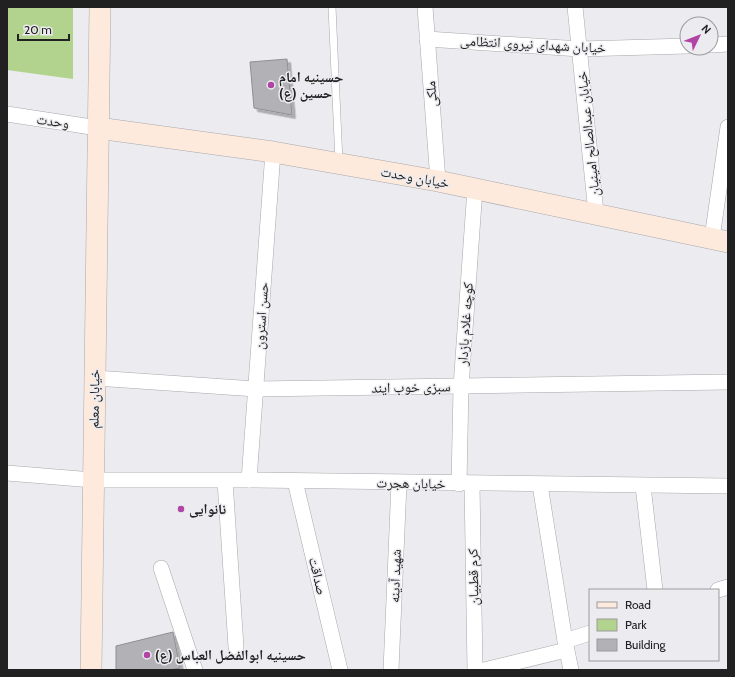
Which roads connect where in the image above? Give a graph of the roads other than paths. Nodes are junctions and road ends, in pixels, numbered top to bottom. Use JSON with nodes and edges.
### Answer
{"nodes":[{"id":1,"x":100,"y":7,"type":"edge"},
{"id":2,"x":332,"y":7,"type":"edge"},
{"id":3,"x":425,"y":7,"type":"edge"},
{"id":4,"x":575,"y":7,"type":"edge"},
{"id":5,"x":427,"y":39,"type":"junction"},
{"id":6,"x":679,"y":46,"type":"edge"},
{"id":7,"x":580,"y":49,"type":"junction"},
{"id":8,"x":7,"y":114,"type":"edge"},
{"id":9,"x":728,"y":127,"type":"edge"},
{"id":10,"x":98,"y":128,"type":"junction"},
{"id":11,"x":273,"y":152,"type":"junction"},
{"id":12,"x":339,"y":164,"type":"junction"},
{"id":13,"x":438,"y":181,"type":"junction"},
{"id":14,"x":475,"y":188,"type":"junction"},
{"id":15,"x":596,"y":213,"type":"junction"},
{"id":16,"x":720,"y":240,"type":"edge"},
{"id":17,"x":95,"y":378,"type":"junction"},
{"id":18,"x":728,"y":382,"type":"edge"},
{"id":19,"x":461,"y":387,"type":"junction"},
{"id":20,"x":256,"y":389,"type":"junction"},
{"id":21,"x":7,"y":473,"type":"edge"},
{"id":22,"x":94,"y":480,"type":"junction"},
{"id":23,"x":249,"y":480,"type":"junction"},
{"id":24,"x":225,"y":481,"type":"junction"},
{"id":25,"x":295,"y":481,"type":"junction"},
{"id":26,"x":399,"y":483,"type":"junction"},
{"id":27,"x":465,"y":484,"type":"junction"},
{"id":28,"x":540,"y":485,"type":"junction"},
{"id":29,"x":643,"y":486,"type":"junction"},
{"id":30,"x":728,"y":486,"type":"edge"},
{"id":31,"x":160,"y":568,"type":"dead end"},
{"id":32,"x":655,"y":589,"type":"edge"},
{"id":33,"x":589,"y":634,"type":"edge"},
{"id":34,"x":565,"y":646,"type":"junction"},
{"id":35,"x":236,"y":647,"type":"dead end"},
{"id":36,"x":91,"y":670,"type":"edge"},
{"id":37,"x":195,"y":670,"type":"edge"},
{"id":38,"x":340,"y":670,"type":"edge"},
{"id":39,"x":391,"y":670,"type":"edge"},
{"id":40,"x":475,"y":670,"type":"edge"},
{"id":41,"x":484,"y":670,"type":"edge"},
{"id":42,"x":571,"y":670,"type":"edge"}],
"edges":[{"from":1,"to":10,"type":"main road","name":"خیابان معلم"},
{"from":2,"to":12,"type":"lane"},
{"from":3,"to":5,"type":"street","name":"ملکی"},
{"from":4,"to":7,"type":"street","name":"خیابان عبدالصالح امینیان"},
{"from":5,"to":7,"type":"street","name":"خیابان شهدای نیروی انتظامی"},
{"from":5,"to":13,"type":"street","name":"ملکی"},
{"from":6,"to":7,"type":"street","name":"خیابان شهدای نیروی انتظامی"},
{"from":7,"to":15,"type":"street","name":"خیابان عبدالصالح امینیان"},
{"from":8,"to":10,"type":"street","name":"وحدت"},
{"from":9,"to":16,"type":"street"},
{"from":10,"to":11,"type":"main road","name":"خیابان وحدت"},
{"from":10,"to":17,"type":"main road","name":"خیابان معلم"},
{"from":11,"to":12,"type":"main road","name":"خیابان وحدت"},
{"from":11,"to":20,"type":"street","name":"حسن استرون"},
{"from":12,"to":13,"type":"main road","name":"خیابان وحدت"},
{"from":13,"to":14,"type":"main road","name":"خیابان وحدت"},
{"from":14,"to":15,"type":"main road","name":"خیابان وحدت"},
{"from":14,"to":19,"type":"street","name":"کوچه غلام بازدار"},
{"from":15,"to":16,"type":"main road","name":"خیابان وحدت"},
{"from":17,"to":20,"type":"street","name":"سبزی خوب ایند"},
{"from":17,"to":22,"type":"main road","name":"خیابان معلم"},
{"from":18,"to":19,"type":"street","name":"سبزی خوب ایند"},
{"from":19,"to":20,"type":"street","name":"سبزی خوب ایند"},
{"from":19,"to":27,"type":"street","name":"کوچه غلام بازدار"},
{"from":20,"to":23,"type":"street","name":"حسن استرون"},
{"from":21,"to":22,"type":"street","name":"خیابان هجرت"},
{"from":22,"to":24,"type":"street","name":"خیابان هجرت"},
{"from":22,"to":36,"type":"main road","name":"خیابان معلم"},
{"from":23,"to":24,"type":"street","name":"خیابان هجرت"},
{"from":23,"to":25,"type":"street","name":"خیابان هجرت"},
{"from":24,"to":35,"type":"street"},
{"from":25,"to":26,"type":"street","name":"خیابان هجرت"},
{"from":25,"to":38,"type":"street","name":"صداقت"},
{"from":26,"to":27,"type":"street","name":"خیابان هجرت"},
{"from":26,"to":39,"type":"street","name":"شهید آدینه"},
{"from":27,"to":28,"type":"street","name":"خیابان هجرت"},
{"from":27,"to":40,"type":"street","name":"کرم قطبیان"},
{"from":28,"to":29,"type":"street","name":"خیابان هجرت"},
{"from":28,"to":34,"type":"street"},
{"from":29,"to":30,"type":"street","name":"خیابان هجرت"},
{"from":29,"to":32,"type":"street"},
{"from":31,"to":37,"type":"street"},
{"from":33,"to":34,"type":"street"},
{"from":34,"to":41,"type":"street"},
{"from":34,"to":42,"type":"street"}]}
